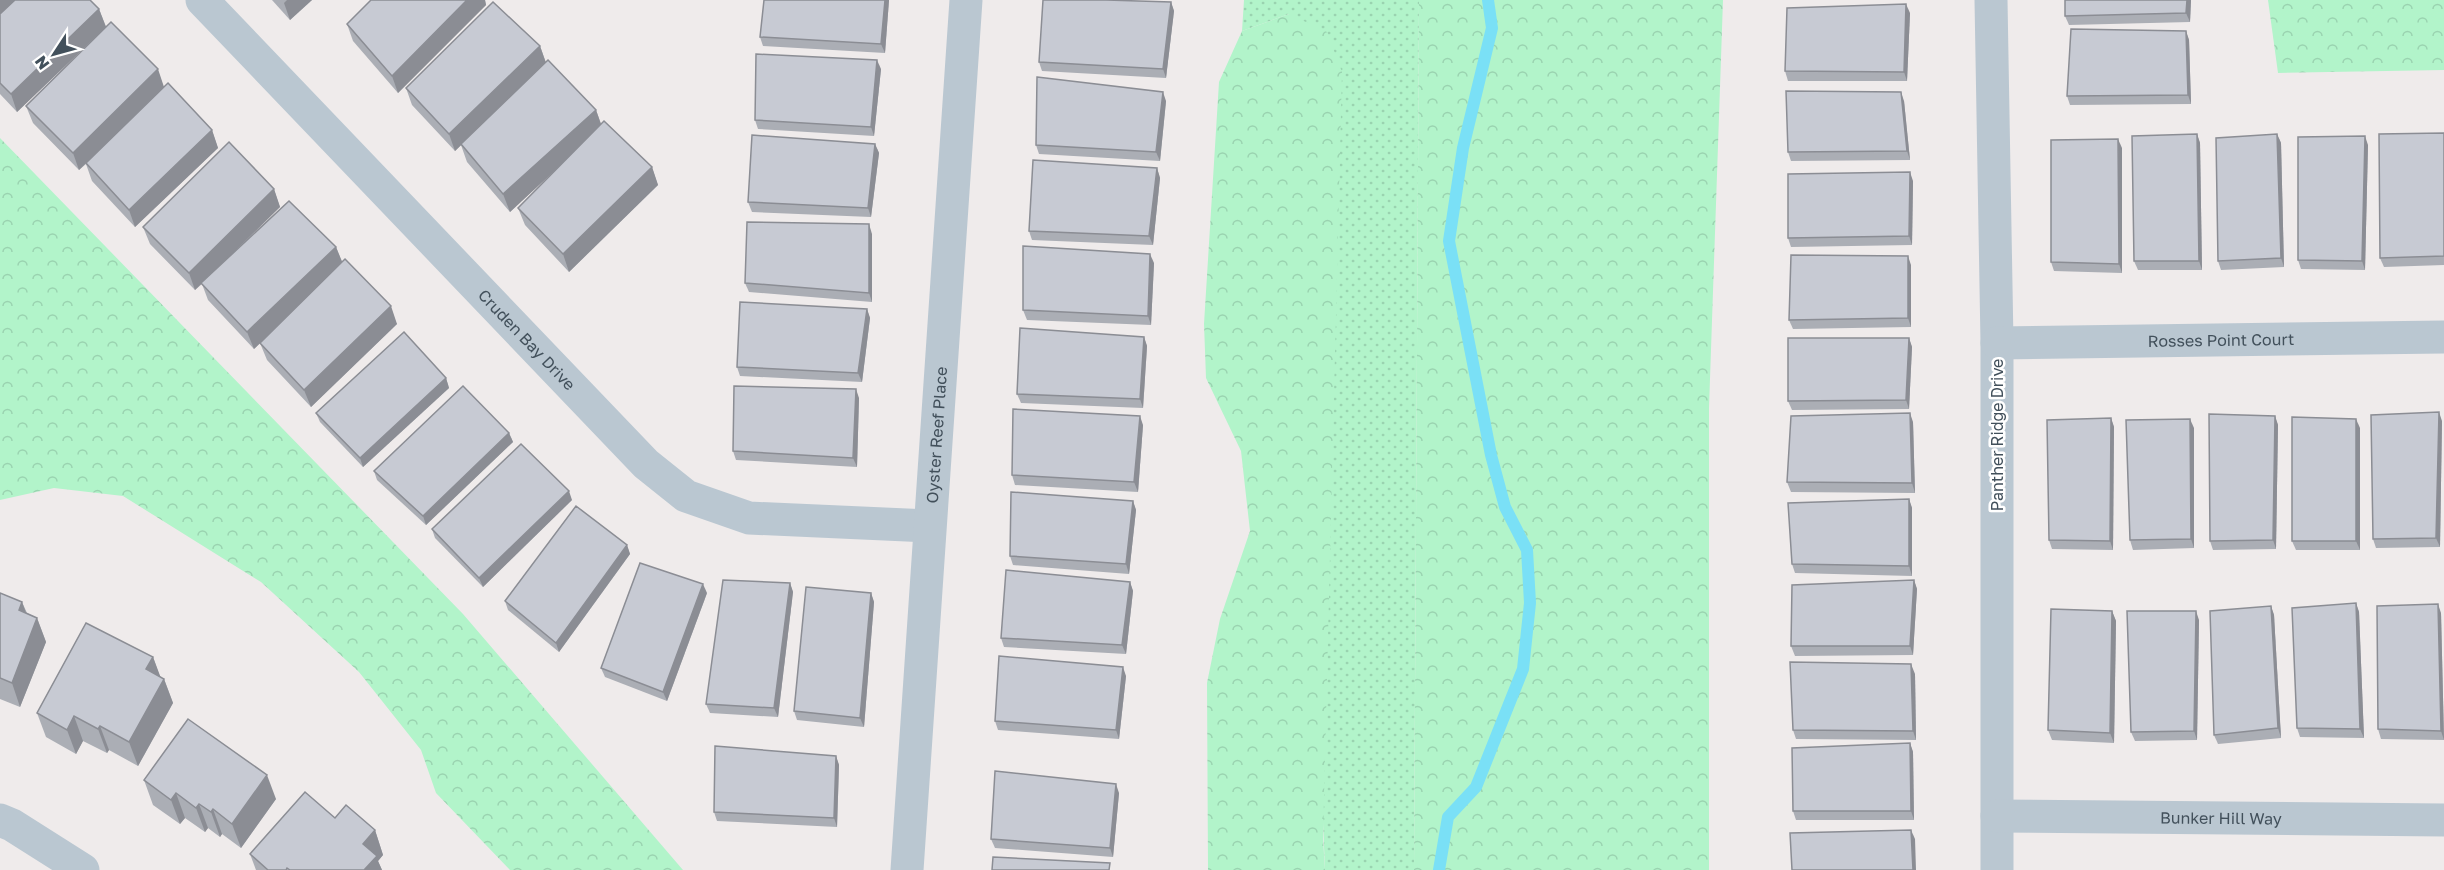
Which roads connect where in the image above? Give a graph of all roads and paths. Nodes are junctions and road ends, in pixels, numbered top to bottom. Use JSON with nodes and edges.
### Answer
{"nodes":[{"id":1,"x":202,"y":0,"type":"edge"},
{"id":2,"x":966,"y":0,"type":"edge"},
{"id":3,"x":1991,"y":0,"type":"edge"},
{"id":4,"x":2444,"y":337,"type":"edge"},
{"id":5,"x":1996,"y":344,"type":"junction"},
{"id":6,"x":929,"y":526,"type":"junction"},
{"id":7,"x":1997,"y":816,"type":"junction"},
{"id":8,"x":0,"y":820,"type":"edge"},
{"id":9,"x":2444,"y":820,"type":"edge"},
{"id":10,"x":83,"y":870,"type":"edge"},
{"id":11,"x":907,"y":870,"type":"edge"},
{"id":12,"x":1997,"y":870,"type":"edge"}],
"edges":[{"from":1,"to":6,"type":"street","name":"Cruden Bay Drive"},
{"from":2,"to":6,"type":"street","name":"Oyster Reef Place"},
{"from":3,"to":5,"type":"street","name":"Panther Ridge Drive"},
{"from":4,"to":5,"type":"street","name":"Rosses Point Court"},
{"from":5,"to":7,"type":"street","name":"Panther Ridge Drive"},
{"from":6,"to":11,"type":"street","name":"Oyster Reef Place"},
{"from":7,"to":9,"type":"street","name":"Bunker Hill Way"},
{"from":7,"to":12,"type":"street","name":"Panther Ridge Drive"},
{"from":8,"to":10,"type":"street"}]}
